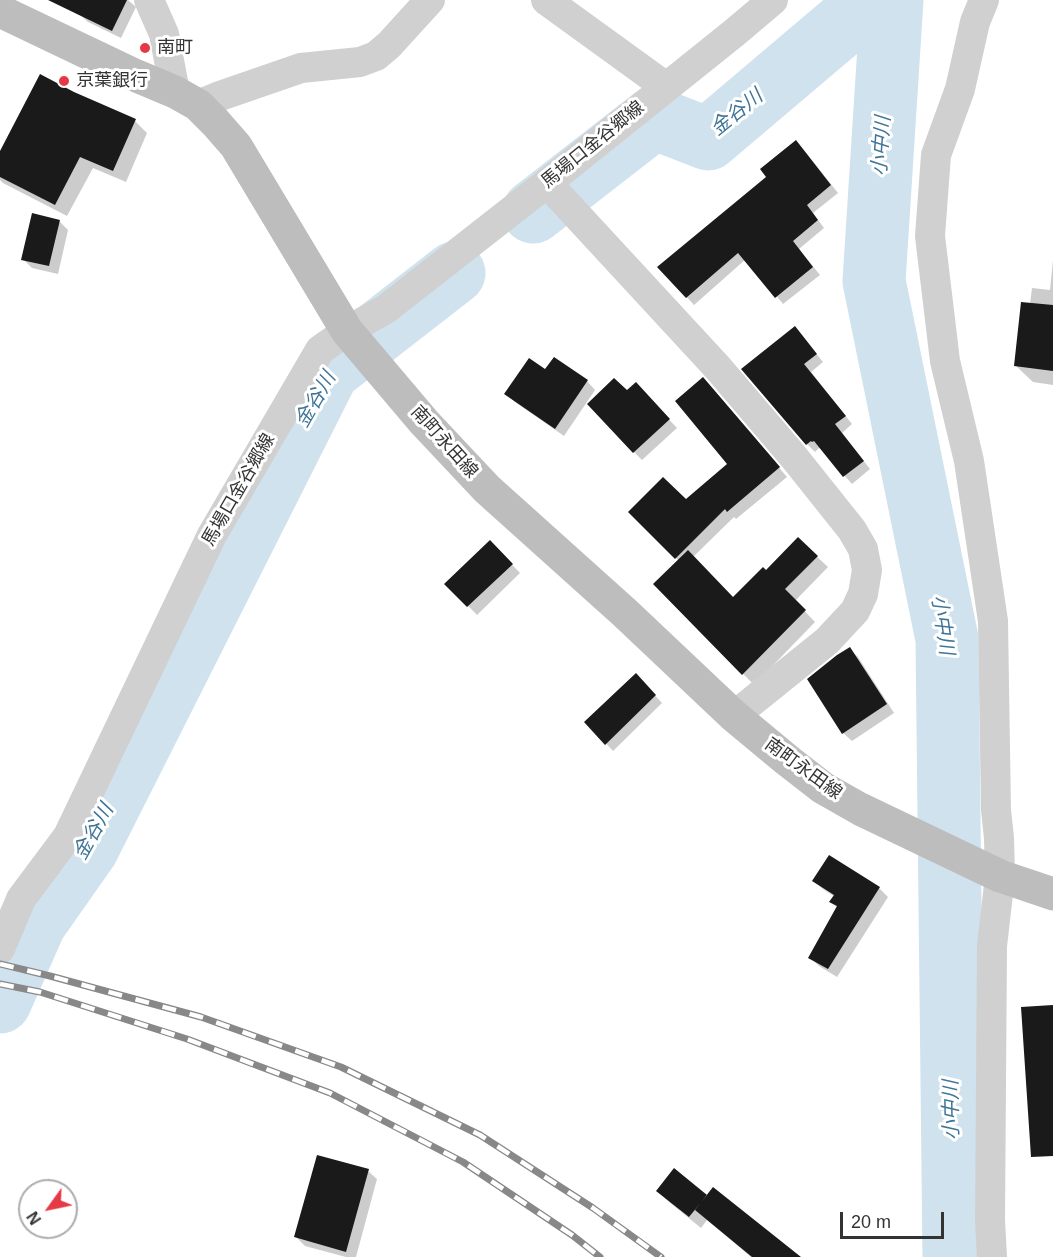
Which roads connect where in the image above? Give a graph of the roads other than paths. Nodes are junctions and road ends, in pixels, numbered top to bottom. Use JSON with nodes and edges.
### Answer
{"nodes":[{"id":1,"x":149,"y":0,"type":"edge"},
{"id":2,"x":430,"y":0,"type":"edge"},
{"id":3,"x":546,"y":0,"type":"edge"},
{"id":4,"x":772,"y":0,"type":"edge"},
{"id":5,"x":984,"y":0,"type":"edge"},
{"id":6,"x":0,"y":11,"type":"edge"},
{"id":7,"x":666,"y":87,"type":"junction"},
{"id":8,"x":187,"y":99,"type":"junction"},
{"id":9,"x":547,"y":183,"type":"junction"},
{"id":10,"x":347,"y":332,"type":"junction"},
{"id":11,"x":734,"y":716,"type":"junction"},
{"id":12,"x":1000,"y":876,"type":"junction"},
{"id":13,"x":1053,"y":894,"type":"edge"},
{"id":14,"x":10,"y":897,"type":"edge"},
{"id":15,"x":0,"y":949,"type":"edge"},
{"id":16,"x":992,"y":1257,"type":"edge"}],
"edges":[{"from":1,"to":8,"type":"street"},
{"from":2,"to":8,"type":"street"},
{"from":3,"to":7,"type":"street"},
{"from":4,"to":7,"type":"street","name":"馬場口金谷郷線"},
{"from":5,"to":12,"type":"street"},
{"from":6,"to":8,"type":"street","name":"南町永田線"},
{"from":7,"to":9,"type":"street","name":"馬場口金谷郷線"},
{"from":8,"to":10,"type":"street","name":"南町永田線"},
{"from":9,"to":10,"type":"street","name":"馬場口金谷郷線"},
{"from":9,"to":11,"type":"street"},
{"from":10,"to":11,"type":"street","name":"南町永田線"},
{"from":10,"to":14,"type":"street","name":"馬場口金谷郷線"},
{"from":11,"to":12,"type":"street","name":"南町永田線"},
{"from":12,"to":13,"type":"street"},
{"from":12,"to":16,"type":"street"},
{"from":14,"to":15,"type":"street","name":"馬場口金谷郷線"}]}
